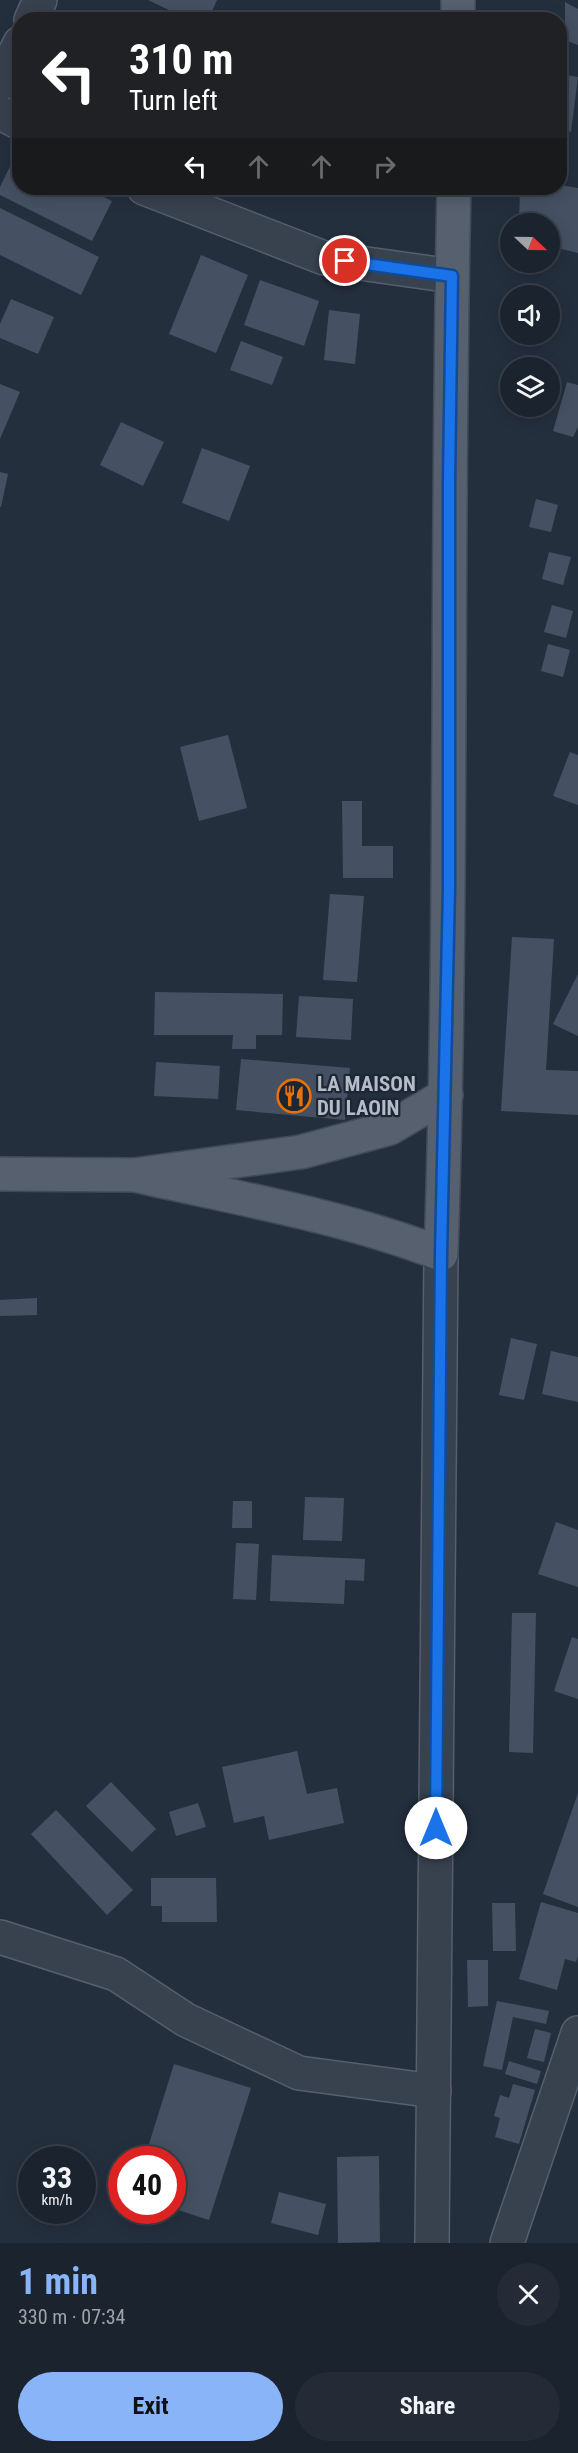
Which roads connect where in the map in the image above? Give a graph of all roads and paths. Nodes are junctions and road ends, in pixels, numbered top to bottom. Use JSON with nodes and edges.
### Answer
{"nodes":[{"id":1,"x":12,"y":59,"type":"edge"},
{"id":2,"x":0,"y":84,"type":"edge"},
{"id":3,"x":162,"y":195,"type":"edge"},
{"id":4,"x":454,"y":195,"type":"edge"},
{"id":5,"x":452,"y":276,"type":"junction"},
{"id":6,"x":446,"y":1095,"type":"junction"},
{"id":7,"x":0,"y":1174,"type":"edge"},
{"id":8,"x":134,"y":1174,"type":"junction"},
{"id":9,"x":441,"y":1254,"type":"junction"},
{"id":10,"x":0,"y":1937,"type":"edge"},
{"id":11,"x":578,"y":2033,"type":"edge"},
{"id":12,"x":434,"y":2091,"type":"junction"},
{"id":13,"x":432,"y":2243,"type":"edge"},
{"id":14,"x":507,"y":2243,"type":"edge"}],
"edges":[{"from":1,"to":2,"type":"street"},
{"from":3,"to":5,"type":"street"},
{"from":4,"to":5,"type":"main road"},
{"from":5,"to":6,"type":"main road"},
{"from":6,"to":8,"type":"main road"},
{"from":6,"to":9,"type":"main road"},
{"from":7,"to":8,"type":"main road"},
{"from":8,"to":9,"type":"main road"},
{"from":9,"to":12,"type":"street"},
{"from":10,"to":12,"type":"street"},
{"from":11,"to":14,"type":"street"},
{"from":12,"to":13,"type":"street"}]}
